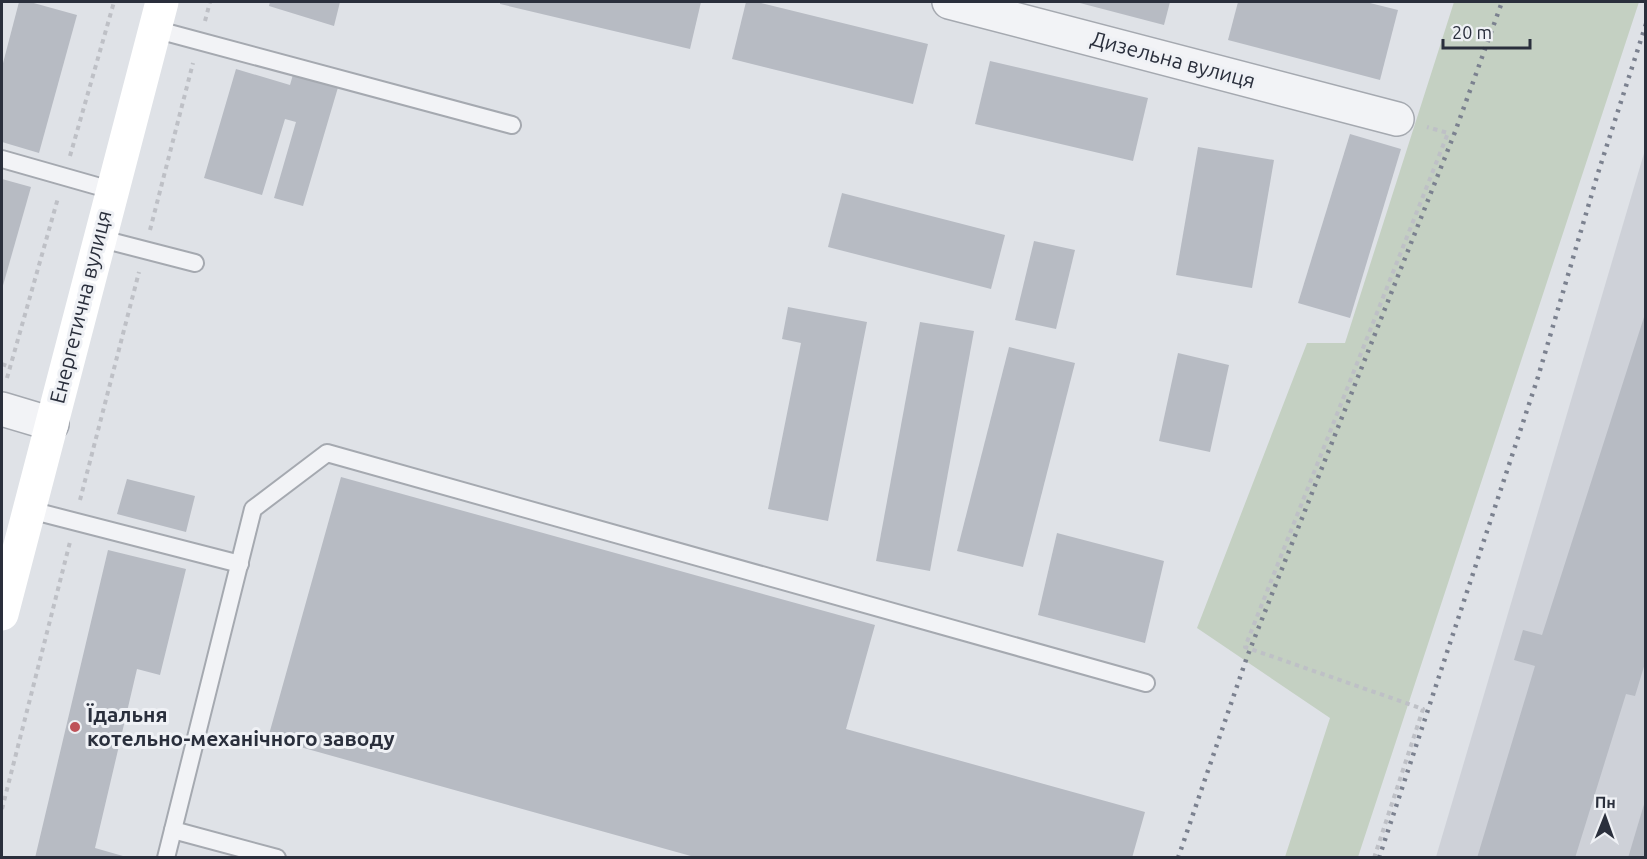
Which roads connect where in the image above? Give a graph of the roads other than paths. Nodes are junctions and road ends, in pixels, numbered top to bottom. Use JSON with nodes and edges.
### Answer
{"nodes":[{"id":1,"x":949,"y":2,"type":"edge"},
{"id":2,"x":158,"y":15,"type":"edge"},
{"id":3,"x":1397,"y":119,"type":"road end"},
{"id":4,"x":512,"y":125,"type":"dead end"},
{"id":5,"x":2,"y":159,"type":"edge"},
{"id":6,"x":111,"y":190,"type":"junction"},
{"id":7,"x":98,"y":238,"type":"junction"},
{"id":8,"x":195,"y":263,"type":"dead end"},
{"id":9,"x":2,"y":409,"type":"edge"},
{"id":10,"x":52,"y":424,"type":"junction"},
{"id":11,"x":30,"y":510,"type":"junction"},
{"id":12,"x":240,"y":564,"type":"junction"},
{"id":13,"x":2,"y":614,"type":"edge"},
{"id":14,"x":1146,"y":683,"type":"dead end"},
{"id":15,"x":173,"y":830,"type":"junction"},
{"id":16,"x":166,"y":858,"type":"edge"},
{"id":17,"x":277,"y":858,"type":"edge"}],
"edges":[{"from":1,"to":3,"type":"street","name":"Дизельна вулиця"},
{"from":2,"to":4,"type":"lane"},
{"from":2,"to":6,"type":"street","name":"Енергетична вулиця"},
{"from":5,"to":6,"type":"lane"},
{"from":6,"to":7,"type":"street","name":"Енергетична вулиця"},
{"from":7,"to":8,"type":"lane"},
{"from":7,"to":10,"type":"street","name":"Енергетична вулиця"},
{"from":9,"to":10,"type":"street"},
{"from":10,"to":11,"type":"street","name":"Енергетична вулиця"},
{"from":11,"to":12,"type":"lane"},
{"from":11,"to":13,"type":"street","name":"Енергетична вулиця"},
{"from":12,"to":14,"type":"lane"},
{"from":12,"to":15,"type":"lane"},
{"from":15,"to":16,"type":"lane"},
{"from":15,"to":17,"type":"lane"}]}
